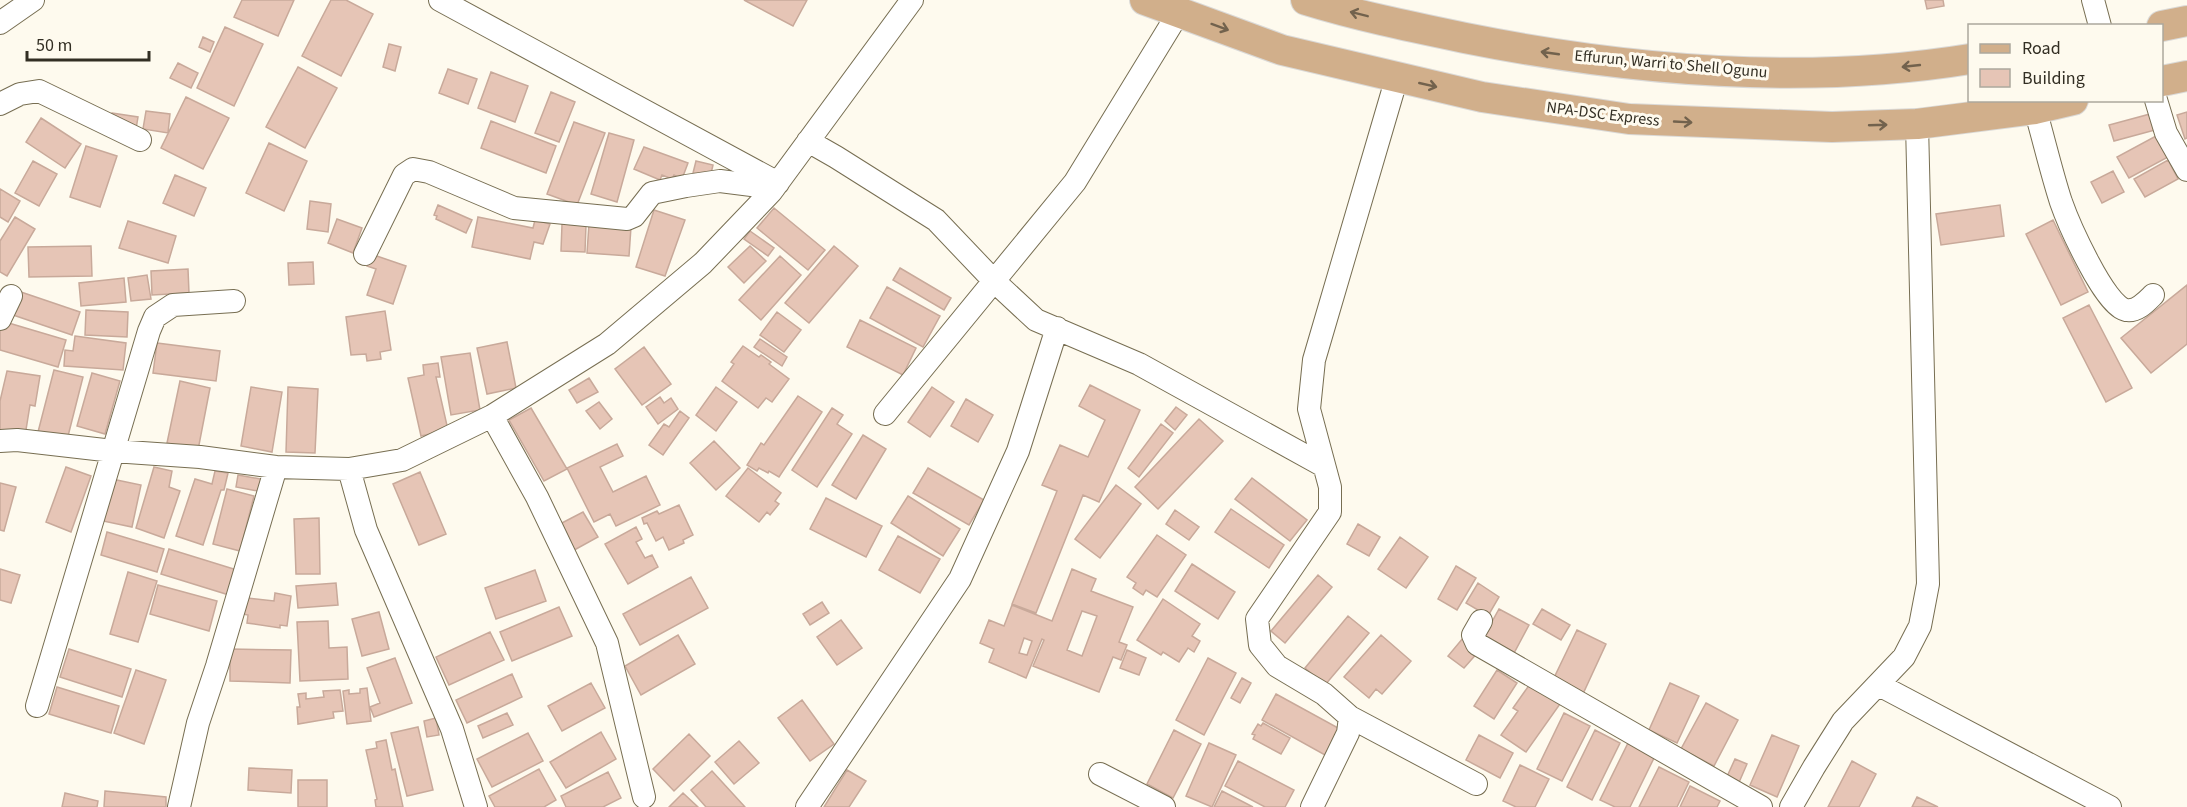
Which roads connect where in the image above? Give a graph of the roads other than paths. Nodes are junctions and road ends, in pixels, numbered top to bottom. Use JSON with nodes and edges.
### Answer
{"nodes":[{"id":1,"x":33,"y":0,"type":"edge"},
{"id":2,"x":440,"y":0,"type":"edge"},
{"id":3,"x":912,"y":0,"type":"edge"},
{"id":4,"x":1145,"y":0,"type":"edge"},
{"id":5,"x":1306,"y":0,"type":"edge"},
{"id":6,"x":2093,"y":0,"type":"edge"},
{"id":7,"x":1179,"y":12,"type":"junction"},
{"id":8,"x":2187,"y":21,"type":"edge"},
{"id":9,"x":0,"y":23,"type":"edge"},
{"id":10,"x":2099,"y":24,"type":"edge"},
{"id":11,"x":2163,"y":26,"type":"edge"},
{"id":12,"x":1968,"y":59,"type":"edge"},
{"id":13,"x":2187,"y":76,"type":"edge"},
{"id":14,"x":1396,"y":77,"type":"junction"},
{"id":15,"x":2163,"y":81,"type":"edge"},
{"id":16,"x":2065,"y":102,"type":"edge"},
{"id":17,"x":2157,"y":102,"type":"edge"},
{"id":18,"x":0,"y":104,"type":"edge"},
{"id":19,"x":2035,"y":109,"type":"junction"},
{"id":20,"x":1917,"y":124,"type":"junction"},
{"id":21,"x":140,"y":140,"type":"dead end"},
{"id":22,"x":808,"y":141,"type":"junction"},
{"id":23,"x":2187,"y":170,"type":"edge"},
{"id":24,"x":776,"y":185,"type":"junction"},
{"id":25,"x":364,"y":254,"type":"dead end"},
{"id":26,"x":994,"y":281,"type":"junction"},
{"id":27,"x":2153,"y":295,"type":"dead end"},
{"id":28,"x":11,"y":296,"type":"dead end"},
{"id":29,"x":234,"y":301,"type":"dead end"},
{"id":30,"x":0,"y":319,"type":"edge"},
{"id":31,"x":1057,"y":328,"type":"junction"},
{"id":32,"x":885,"y":414,"type":"dead end"},
{"id":33,"x":492,"y":416,"type":"junction"},
{"id":34,"x":0,"y":441,"type":"edge"},
{"id":35,"x":113,"y":451,"type":"junction"},
{"id":36,"x":1324,"y":466,"type":"junction"},
{"id":37,"x":276,"y":467,"type":"junction"},
{"id":38,"x":350,"y":469,"type":"junction"},
{"id":39,"x":1481,"y":621,"type":"dead end"},
{"id":40,"x":1880,"y":685,"type":"junction"},
{"id":41,"x":37,"y":706,"type":"dead end"},
{"id":42,"x":1350,"y":717,"type":"junction"},
{"id":43,"x":1100,"y":774,"type":"dead end"},
{"id":44,"x":1476,"y":784,"type":"dead end"},
{"id":45,"x":644,"y":797,"type":"dead end"},
{"id":46,"x":178,"y":807,"type":"edge"},
{"id":47,"x":476,"y":807,"type":"edge"},
{"id":48,"x":807,"y":807,"type":"edge"},
{"id":49,"x":1164,"y":807,"type":"edge"},
{"id":50,"x":1312,"y":807,"type":"edge"},
{"id":51,"x":1761,"y":807,"type":"edge"},
{"id":52,"x":1791,"y":807,"type":"edge"},
{"id":53,"x":2109,"y":807,"type":"edge"}],
"edges":[{"from":1,"to":9,"type":"street"},
{"from":2,"to":24,"type":"street"},
{"from":3,"to":22,"type":"street"},
{"from":4,"to":7,"type":"main road","name":"NPA-DSC Express"},
{"from":12,"to":5,"type":"main road","name":"Effurun, Warri to Shell Ogunu","one_way":true},
{"from":6,"to":10,"type":"street"},
{"from":7,"to":14,"type":"main road","name":"NPA-DSC Express","one_way":true},
{"from":7,"to":26,"type":"street"},
{"from":8,"to":11,"type":"main road"},
{"from":13,"to":15,"type":"main road"},
{"from":14,"to":20,"type":"main road","name":"NPA-DSC Express","one_way":true},
{"from":14,"to":36,"type":"street"},
{"from":16,"to":19,"type":"main road","name":"NPA-DSC Express"},
{"from":17,"to":23,"type":"street"},
{"from":18,"to":21,"type":"street"},
{"from":19,"to":20,"type":"main road","name":"NPA-DSC Express"},
{"from":19,"to":27,"type":"street"},
{"from":20,"to":40,"type":"street"},
{"from":22,"to":24,"type":"street"},
{"from":22,"to":26,"type":"street"},
{"from":24,"to":25,"type":"street"},
{"from":24,"to":33,"type":"street"},
{"from":26,"to":31,"type":"street"},
{"from":26,"to":32,"type":"street"},
{"from":28,"to":30,"type":"street"},
{"from":29,"to":35,"type":"street"},
{"from":31,"to":36,"type":"street"},
{"from":31,"to":48,"type":"street"},
{"from":33,"to":38,"type":"street"},
{"from":33,"to":45,"type":"street"},
{"from":34,"to":35,"type":"street"},
{"from":35,"to":37,"type":"street"},
{"from":35,"to":41,"type":"street"},
{"from":36,"to":42,"type":"street"},
{"from":37,"to":38,"type":"street"},
{"from":37,"to":46,"type":"street"},
{"from":38,"to":47,"type":"street"},
{"from":39,"to":51,"type":"street"},
{"from":40,"to":52,"type":"street"},
{"from":40,"to":53,"type":"street"},
{"from":42,"to":44,"type":"street"},
{"from":42,"to":50,"type":"street"},
{"from":43,"to":49,"type":"street"}]}
